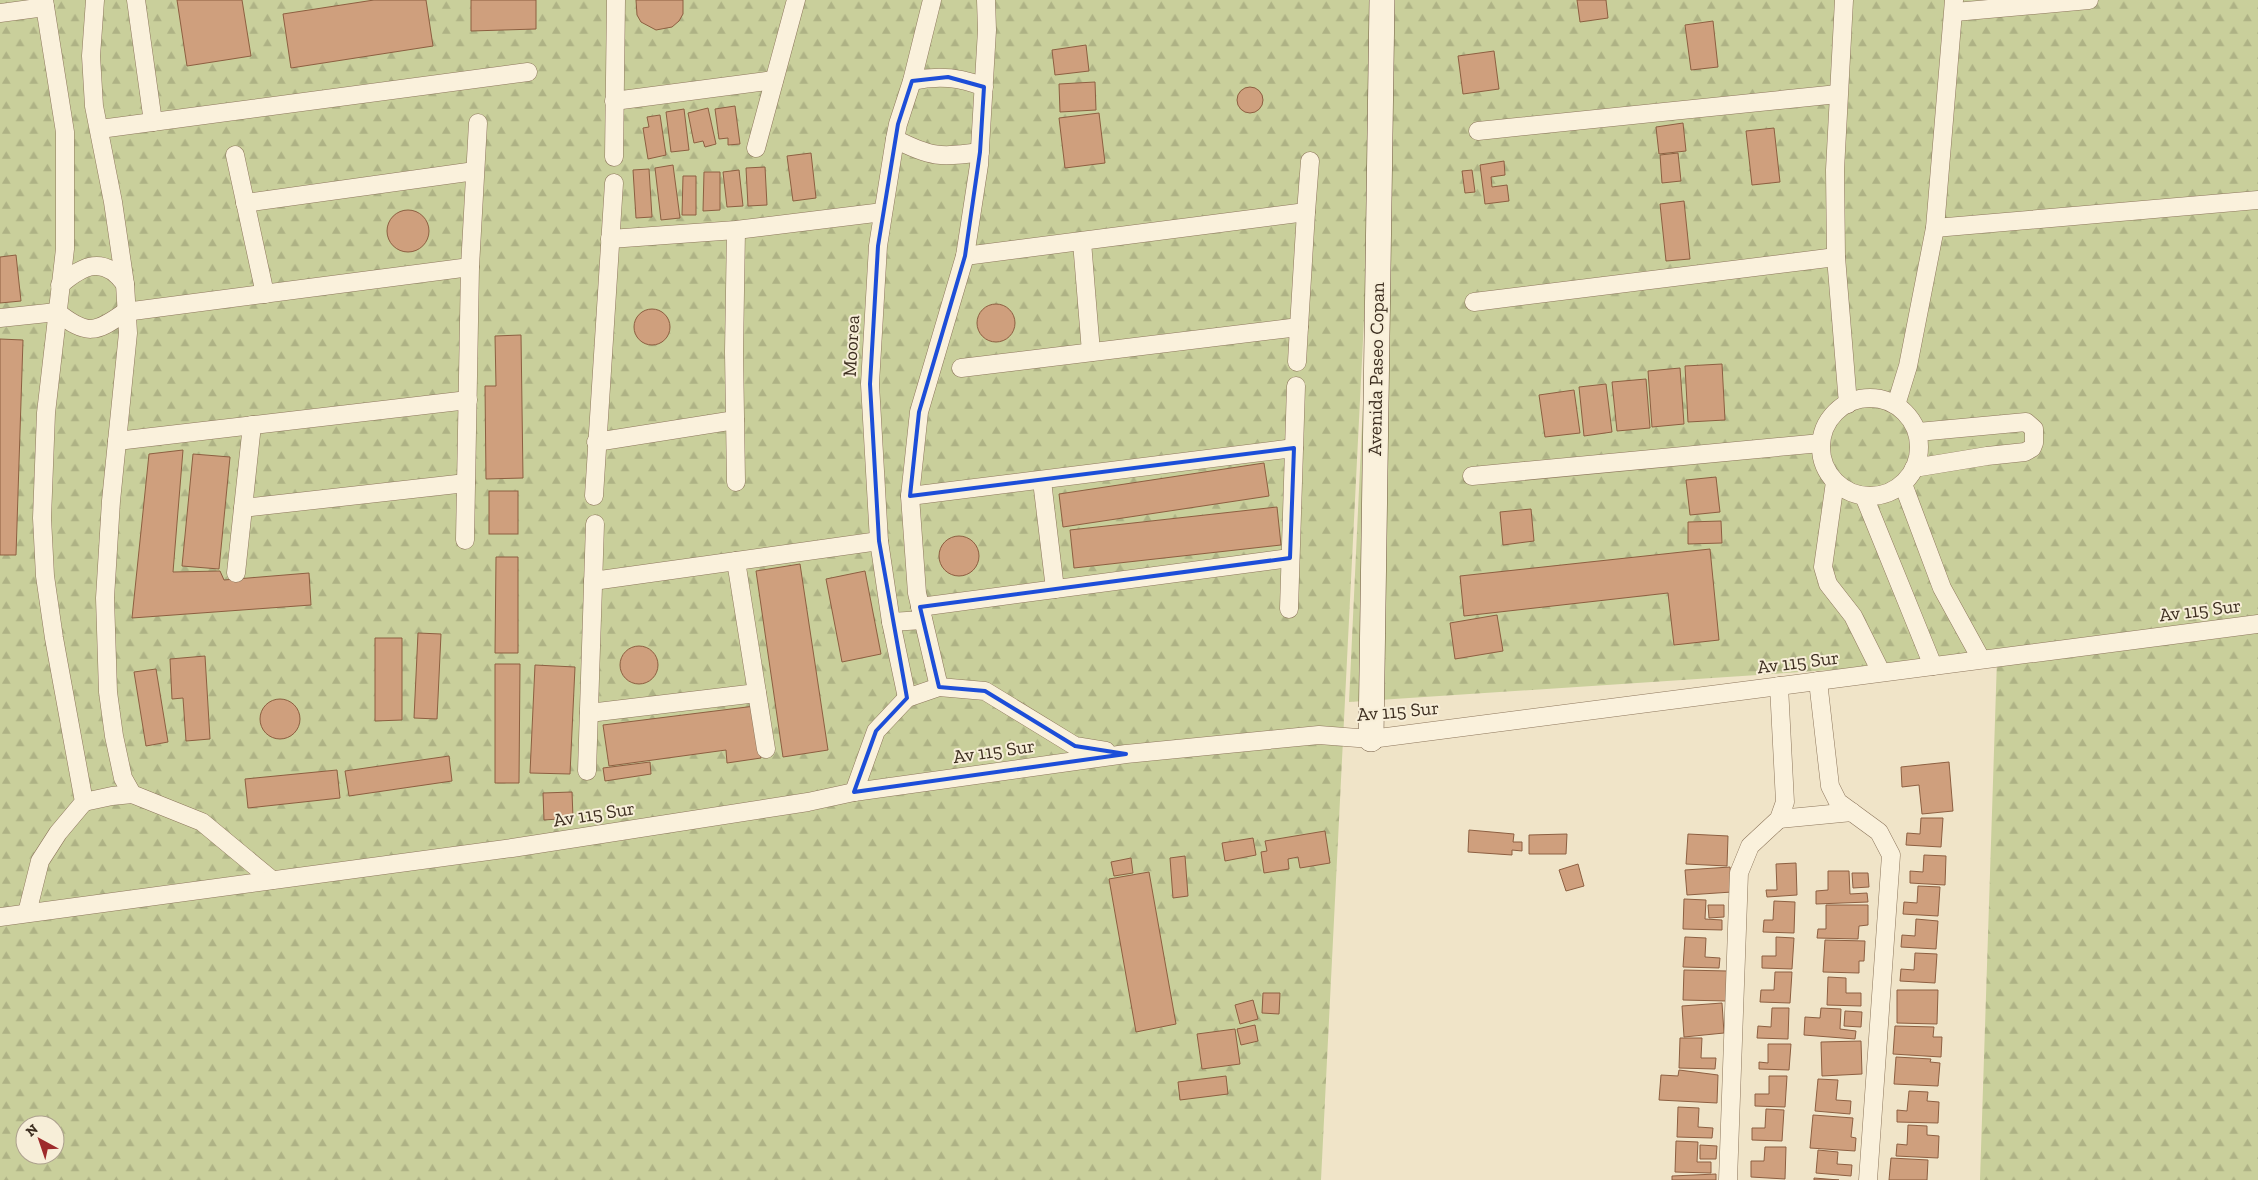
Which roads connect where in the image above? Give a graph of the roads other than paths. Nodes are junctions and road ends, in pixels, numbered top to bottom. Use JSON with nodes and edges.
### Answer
{"nodes":[{"id":1,"x":95,"y":0,"type":"edge"},
{"id":2,"x":136,"y":0,"type":"edge"},
{"id":3,"x":616,"y":0,"type":"edge"},
{"id":4,"x":796,"y":0,"type":"edge"},
{"id":5,"x":932,"y":0,"type":"edge"},
{"id":6,"x":986,"y":0,"type":"edge"},
{"id":7,"x":1382,"y":0,"type":"edge"},
{"id":8,"x":1844,"y":0,"type":"edge"},
{"id":9,"x":2089,"y":0,"type":"edge"},
{"id":10,"x":44,"y":3,"type":"edge"},
{"id":11,"x":1954,"y":6,"type":"edge"},
{"id":12,"x":0,"y":13,"type":"edge"},
{"id":13,"x":528,"y":72,"type":"dead end"},
{"id":14,"x":774,"y":80,"type":"junction"},
{"id":15,"x":912,"y":81,"type":"junction"},
{"id":16,"x":984,"y":87,"type":"junction"},
{"id":17,"x":1838,"y":94,"type":"junction"},
{"id":18,"x":614,"y":100,"type":"junction"},
{"id":19,"x":153,"y":122,"type":"junction"},
{"id":20,"x":478,"y":123,"type":"dead end"},
{"id":21,"x":100,"y":129,"type":"junction"},
{"id":22,"x":1478,"y":131,"type":"dead end"},
{"id":23,"x":895,"y":139,"type":"junction"},
{"id":24,"x":756,"y":148,"type":"dead end"},
{"id":25,"x":980,"y":152,"type":"junction"},
{"id":26,"x":235,"y":155,"type":"dead end"},
{"id":27,"x":614,"y":157,"type":"dead end"},
{"id":28,"x":1310,"y":161,"type":"dead end"},
{"id":29,"x":475,"y":172,"type":"junction"},
{"id":30,"x":614,"y":183,"type":"dead end"},
{"id":31,"x":2258,"y":200,"type":"edge"},
{"id":32,"x":245,"y":203,"type":"junction"},
{"id":33,"x":884,"y":212,"type":"junction"},
{"id":34,"x":1306,"y":212,"type":"junction"},
{"id":35,"x":1935,"y":228,"type":"junction"},
{"id":36,"x":736,"y":230,"type":"junction"},
{"id":37,"x":610,"y":239,"type":"junction"},
{"id":38,"x":1082,"y":242,"type":"junction"},
{"id":39,"x":965,"y":256,"type":"junction"},
{"id":40,"x":1836,"y":257,"type":"junction"},
{"id":41,"x":470,"y":267,"type":"junction"},
{"id":42,"x":126,"y":284,"type":"junction"},
{"id":43,"x":60,"y":285,"type":"junction"},
{"id":44,"x":265,"y":294,"type":"junction"},
{"id":45,"x":1474,"y":302,"type":"dead end"},
{"id":46,"x":57,"y":312,"type":"junction"},
{"id":47,"x":125,"y":312,"type":"junction"},
{"id":48,"x":0,"y":318,"type":"edge"},
{"id":49,"x":1299,"y":327,"type":"junction"},
{"id":50,"x":1091,"y":352,"type":"junction"},
{"id":51,"x":1297,"y":362,"type":"dead end"},
{"id":52,"x":961,"y":368,"type":"dead end"},
{"id":53,"x":1296,"y":386,"type":"dead end"},
{"id":54,"x":468,"y":400,"type":"junction"},
{"id":55,"x":1848,"y":404,"type":"junction"},
{"id":56,"x":1896,"y":405,"type":"junction"},
{"id":57,"x":735,"y":420,"type":"junction"},
{"id":58,"x":252,"y":425,"type":"junction"},
{"id":59,"x":1986,"y":427,"type":"junction"},
{"id":60,"x":1918,"y":432,"type":"junction"},
{"id":61,"x":117,"y":441,"type":"junction"},
{"id":62,"x":596,"y":442,"type":"junction"},
{"id":63,"x":1821,"y":444,"type":"junction"},
{"id":64,"x":1294,"y":448,"type":"junction"},
{"id":65,"x":1987,"y":456,"type":"junction"},
{"id":66,"x":1914,"y":468,"type":"junction"},
{"id":67,"x":1472,"y":476,"type":"dead end"},
{"id":68,"x":1042,"y":481,"type":"junction"},
{"id":69,"x":736,"y":482,"type":"dead end"},
{"id":70,"x":1835,"y":482,"type":"junction"},
{"id":71,"x":466,"y":483,"type":"junction"},
{"id":72,"x":1903,"y":484,"type":"junction"},
{"id":73,"x":594,"y":496,"type":"dead end"},
{"id":74,"x":910,"y":496,"type":"junction"},
{"id":75,"x":1864,"y":496,"type":"junction"},
{"id":76,"x":243,"y":508,"type":"junction"},
{"id":77,"x":595,"y":524,"type":"dead end"},
{"id":78,"x":465,"y":540,"type":"dead end"},
{"id":79,"x":879,"y":541,"type":"junction"},
{"id":80,"x":1290,"y":558,"type":"junction"},
{"id":81,"x":736,"y":560,"type":"junction"},
{"id":82,"x":236,"y":573,"type":"dead end"},
{"id":83,"x":593,"y":581,"type":"junction"},
{"id":84,"x":1055,"y":589,"type":"junction"},
{"id":85,"x":1289,"y":609,"type":"dead end"},
{"id":86,"x":921,"y":613,"type":"junction"},
{"id":87,"x":891,"y":622,"type":"junction"},
{"id":88,"x":2258,"y":624,"type":"edge"},
{"id":89,"x":1981,"y":659,"type":"junction"},
{"id":90,"x":1933,"y":666,"type":"junction"},
{"id":91,"x":1881,"y":672,"type":"junction"},
{"id":92,"x":1818,"y":680,"type":"junction"},
{"id":93,"x":1779,"y":686,"type":"junction"},
{"id":94,"x":939,"y":688,"type":"junction"},
{"id":95,"x":757,"y":693,"type":"junction"},
{"id":96,"x":907,"y":698,"type":"junction"},
{"id":97,"x":588,"y":713,"type":"junction"},
{"id":98,"x":1371,"y":739,"type":"junction"},
{"id":99,"x":766,"y":749,"type":"dead end"},
{"id":100,"x":1126,"y":754,"type":"junction"},
{"id":101,"x":586,"y":771,"type":"dead end"},
{"id":102,"x":854,"y":792,"type":"junction"},
{"id":103,"x":132,"y":794,"type":"junction"},
{"id":104,"x":84,"y":802,"type":"junction"},
{"id":105,"x":1852,"y":812,"type":"junction"},
{"id":106,"x":1779,"y":819,"type":"junction"},
{"id":107,"x":272,"y":880,"type":"junction"},
{"id":108,"x":27,"y":914,"type":"junction"},
{"id":109,"x":0,"y":917,"type":"edge"},
{"id":110,"x":1728,"y":1180,"type":"edge"},
{"id":111,"x":1868,"y":1180,"type":"edge"}],
"edges":[{"from":1,"to":21,"type":"street"},
{"from":2,"to":19,"type":"street"},
{"from":3,"to":18,"type":"street"},
{"from":4,"to":14,"type":"street"},
{"from":5,"to":15,"type":"street","name":"Moorea"},
{"from":6,"to":16,"type":"street"},
{"from":7,"to":98,"type":"main road","name":"Avenida Paseo Copan"},
{"from":8,"to":17,"type":"street"},
{"from":9,"to":11,"type":"street"},
{"from":10,"to":12,"type":"street"},
{"from":10,"to":43,"type":"street"},
{"from":11,"to":35,"type":"street"},
{"from":13,"to":19,"type":"street"},
{"from":14,"to":18,"type":"street"},
{"from":14,"to":24,"type":"street"},
{"from":15,"to":16,"type":"street"},
{"from":15,"to":23,"type":"street","name":"Moorea"},
{"from":16,"to":25,"type":"street"},
{"from":17,"to":22,"type":"street"},
{"from":17,"to":40,"type":"street"},
{"from":18,"to":27,"type":"street"},
{"from":19,"to":21,"type":"street"},
{"from":20,"to":29,"type":"street"},
{"from":21,"to":42,"type":"street"},
{"from":23,"to":25,"type":"street"},
{"from":23,"to":33,"type":"street","name":"Moorea"},
{"from":25,"to":39,"type":"street"},
{"from":26,"to":32,"type":"street"},
{"from":28,"to":34,"type":"street"},
{"from":29,"to":32,"type":"street"},
{"from":29,"to":41,"type":"street"},
{"from":30,"to":37,"type":"street"},
{"from":31,"to":35,"type":"street"},
{"from":32,"to":44,"type":"street"},
{"from":33,"to":36,"type":"street"},
{"from":33,"to":79,"type":"street","name":"Moorea"},
{"from":34,"to":38,"type":"street"},
{"from":34,"to":49,"type":"street"},
{"from":35,"to":56,"type":"street"},
{"from":36,"to":37,"type":"street"},
{"from":36,"to":57,"type":"street"},
{"from":37,"to":62,"type":"street"},
{"from":38,"to":39,"type":"street"},
{"from":38,"to":50,"type":"street"},
{"from":39,"to":74,"type":"street"},
{"from":40,"to":45,"type":"street"},
{"from":40,"to":55,"type":"street"},
{"from":41,"to":44,"type":"street"},
{"from":41,"to":54,"type":"street"},
{"from":42,"to":43,"type":"street"},
{"from":42,"to":47,"type":"street"},
{"from":43,"to":46,"type":"street"},
{"from":44,"to":47,"type":"street"},
{"from":46,"to":47,"type":"street"},
{"from":46,"to":48,"type":"street"},
{"from":46,"to":104,"type":"street"},
{"from":47,"to":61,"type":"street"},
{"from":49,"to":50,"type":"street"},
{"from":49,"to":51,"type":"street"},
{"from":50,"to":52,"type":"street"},
{"from":53,"to":64,"type":"street"},
{"from":54,"to":58,"type":"street"},
{"from":54,"to":71,"type":"street"},
{"from":55,"to":56,"type":"street"},
{"from":55,"to":63,"type":"street"},
{"from":56,"to":60,"type":"street"},
{"from":57,"to":62,"type":"street"},
{"from":57,"to":69,"type":"street"},
{"from":58,"to":61,"type":"street"},
{"from":58,"to":76,"type":"street"},
{"from":59,"to":60,"type":"street"},
{"from":59,"to":65,"type":"street"},
{"from":59,"to":65,"type":"street"},
{"from":60,"to":66,"type":"street"},
{"from":61,"to":103,"type":"street"},
{"from":62,"to":73,"type":"street"},
{"from":63,"to":67,"type":"street"},
{"from":63,"to":70,"type":"street"},
{"from":64,"to":68,"type":"street"},
{"from":64,"to":80,"type":"street"},
{"from":65,"to":66,"type":"street"},
{"from":66,"to":72,"type":"street"},
{"from":68,"to":74,"type":"street"},
{"from":68,"to":84,"type":"street"},
{"from":70,"to":75,"type":"street"},
{"from":70,"to":91,"type":"street"},
{"from":71,"to":76,"type":"street"},
{"from":71,"to":78,"type":"street"},
{"from":72,"to":75,"type":"street"},
{"from":72,"to":89,"type":"street"},
{"from":74,"to":86,"type":"street"},
{"from":75,"to":90,"type":"street"},
{"from":76,"to":82,"type":"street"},
{"from":77,"to":83,"type":"street"},
{"from":79,"to":81,"type":"street"},
{"from":79,"to":87,"type":"street","name":"Moorea"},
{"from":80,"to":84,"type":"street"},
{"from":80,"to":85,"type":"street"},
{"from":81,"to":83,"type":"street"},
{"from":81,"to":95,"type":"street"},
{"from":83,"to":97,"type":"street"},
{"from":84,"to":86,"type":"street"},
{"from":86,"to":87,"type":"street"},
{"from":86,"to":94,"type":"street"},
{"from":87,"to":96,"type":"street","name":"Moorea"},
{"from":88,"to":89,"type":"street","name":"Av 115 Sur"},
{"from":89,"to":90,"type":"street","name":"Av 115 Sur"},
{"from":90,"to":91,"type":"street","name":"Av 115 Sur"},
{"from":91,"to":92,"type":"street","name":"Av 115 Sur"},
{"from":92,"to":93,"type":"street","name":"Av 115 Sur"},
{"from":92,"to":105,"type":"street"},
{"from":93,"to":98,"type":"street","name":"Av 115 Sur"},
{"from":93,"to":106,"type":"street"},
{"from":94,"to":96,"type":"street"},
{"from":94,"to":100,"type":"street"},
{"from":95,"to":97,"type":"street"},
{"from":95,"to":99,"type":"street"},
{"from":96,"to":102,"type":"street"},
{"from":97,"to":101,"type":"street"},
{"from":98,"to":100,"type":"street","name":"Av 115 Sur"},
{"from":100,"to":102,"type":"street","name":"Av 115 Sur"},
{"from":102,"to":107,"type":"street","name":"Av 115 Sur"},
{"from":103,"to":104,"type":"street"},
{"from":103,"to":107,"type":"street"},
{"from":104,"to":108,"type":"street"},
{"from":105,"to":106,"type":"street"},
{"from":105,"to":111,"type":"street"},
{"from":106,"to":110,"type":"street"},
{"from":107,"to":108,"type":"street","name":"Av 115 Sur"},
{"from":108,"to":109,"type":"street","name":"Av 115 Sur"}]}
